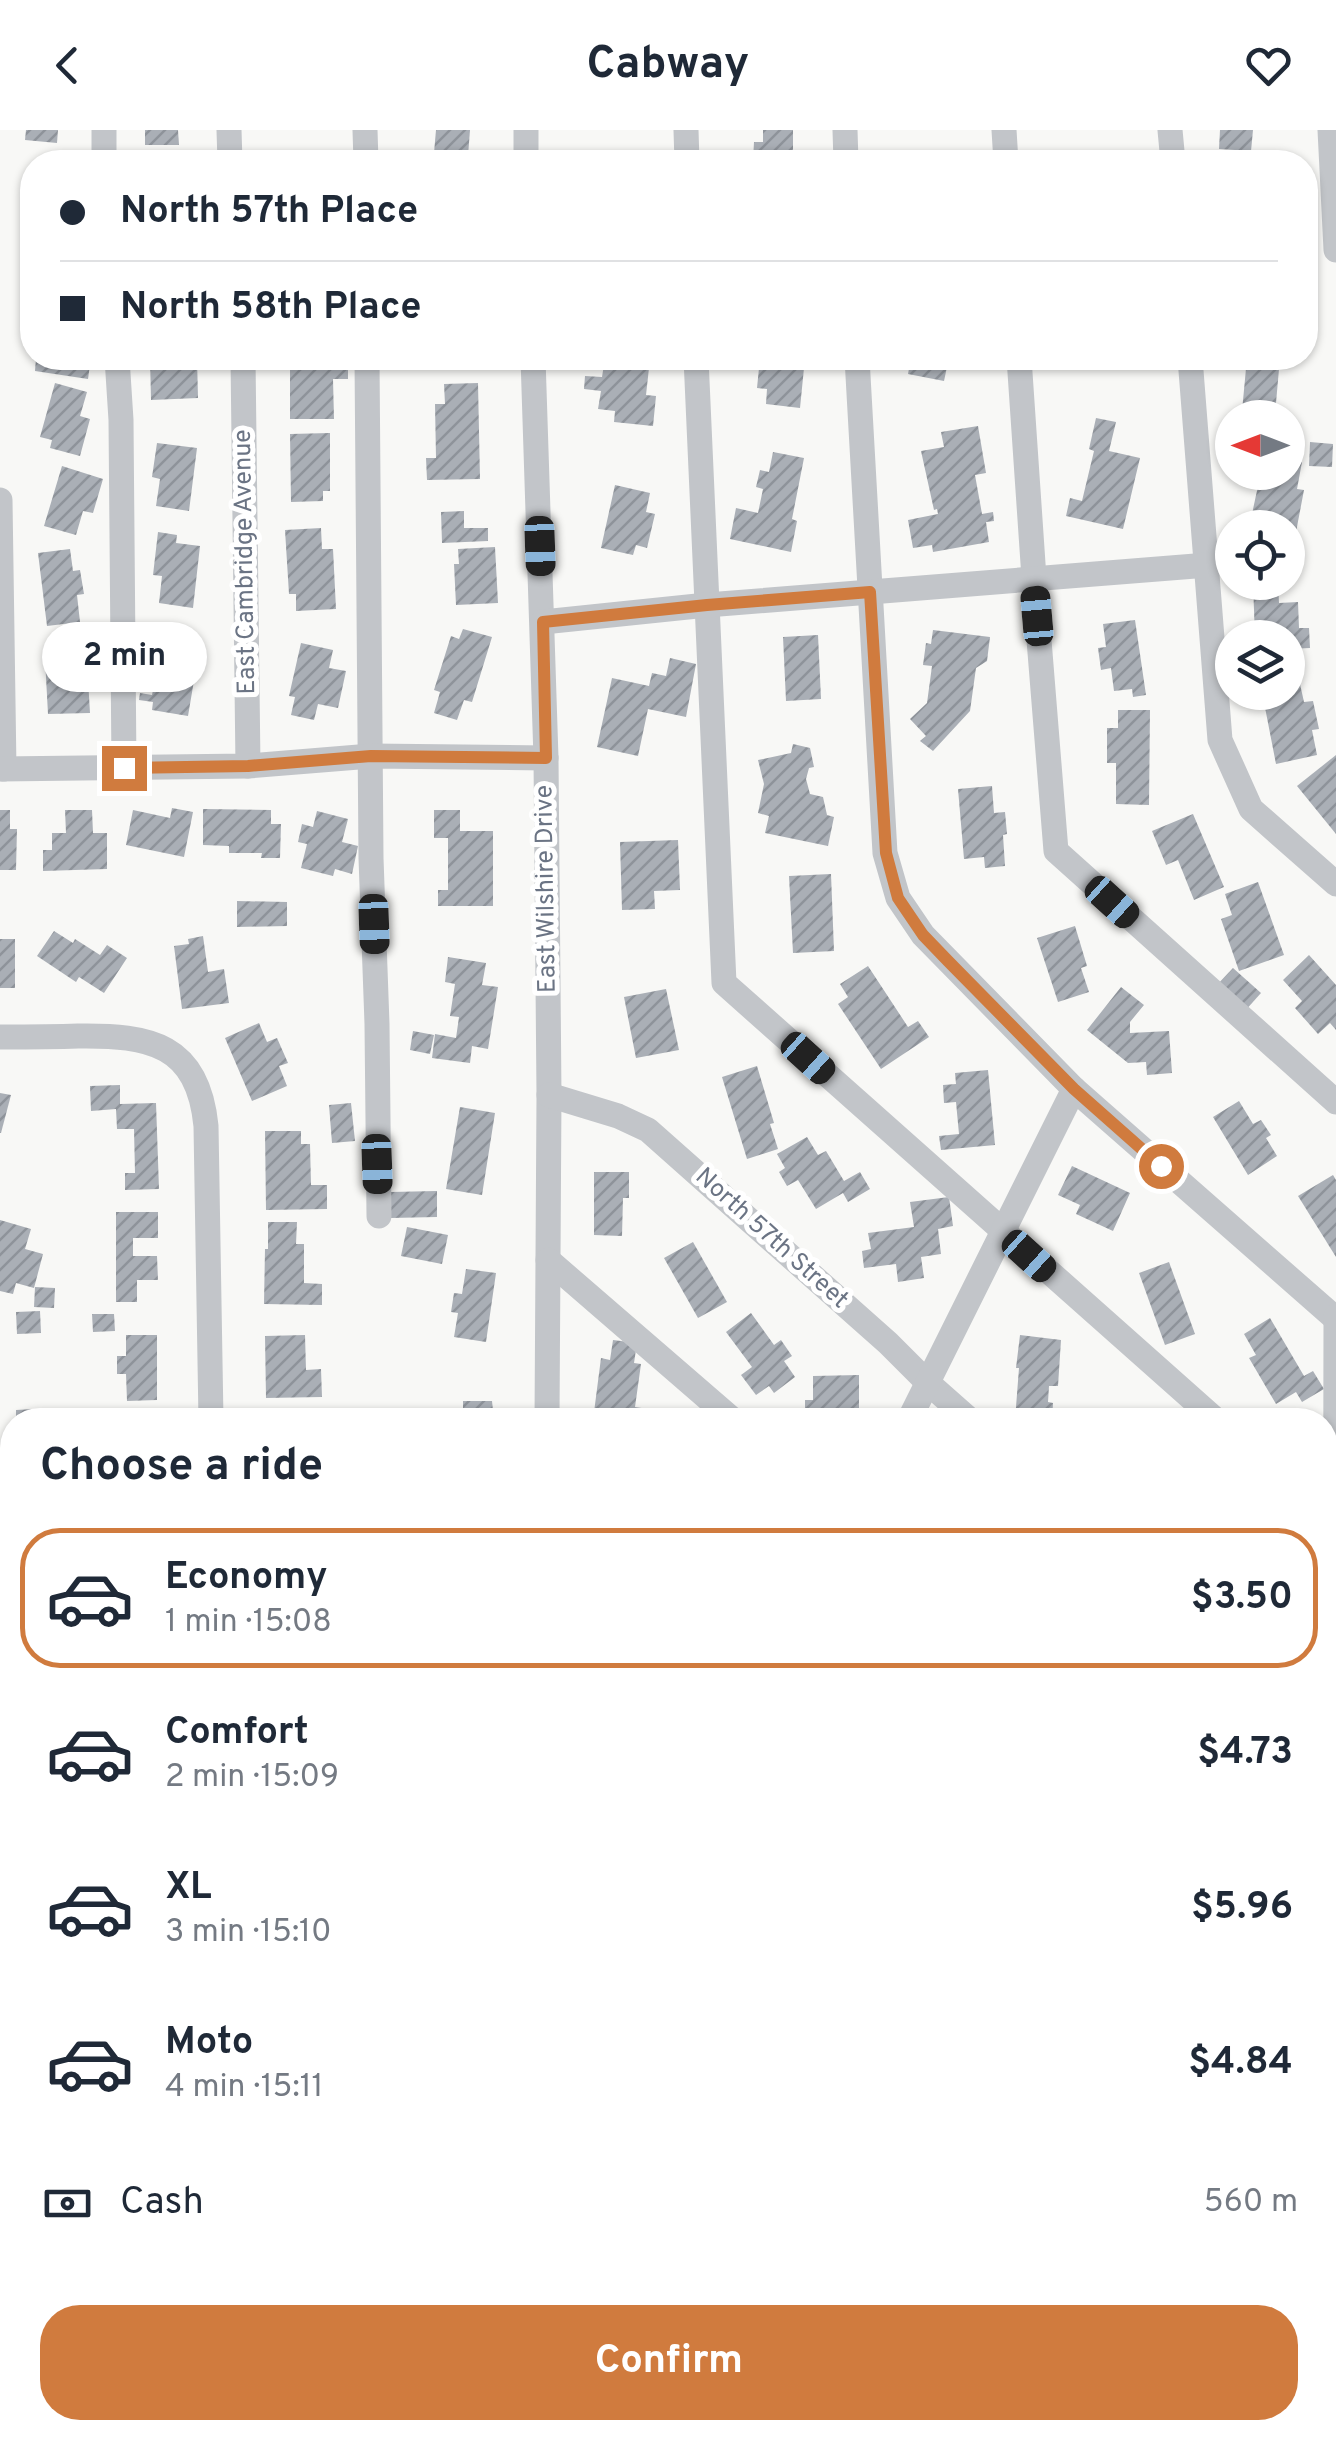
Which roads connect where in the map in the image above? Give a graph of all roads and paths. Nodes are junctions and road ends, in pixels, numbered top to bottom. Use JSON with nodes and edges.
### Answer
{"nodes":[{"id":1,"x":1330,"y":130,"type":"edge"},
{"id":2,"x":1336,"y":250,"type":"edge"},
{"id":3,"x":118,"y":370,"type":"edge"},
{"id":4,"x":243,"y":370,"type":"edge"},
{"id":5,"x":368,"y":370,"type":"edge"},
{"id":6,"x":533,"y":370,"type":"edge"},
{"id":7,"x":697,"y":370,"type":"edge"},
{"id":8,"x":858,"y":370,"type":"edge"},
{"id":9,"x":1020,"y":370,"type":"edge"},
{"id":10,"x":1191,"y":370,"type":"edge"},
{"id":11,"x":0,"y":500,"type":"edge"},
{"id":12,"x":1208,"y":564,"type":"junction"},
{"id":13,"x":1034,"y":578,"type":"junction"},
{"id":14,"x":870,"y":592,"type":"junction"},
{"id":15,"x":707,"y":605,"type":"junction"},
{"id":16,"x":543,"y":622,"type":"junction"},
{"id":17,"x":371,"y":756,"type":"junction"},
{"id":18,"x":546,"y":758,"type":"junction"},
{"id":19,"x":248,"y":766,"type":"junction"},
{"id":20,"x":124,"y":768,"type":"junction"},
{"id":21,"x":2,"y":769,"type":"edge"},
{"id":22,"x":1336,"y":884,"type":"edge"},
{"id":23,"x":0,"y":1037,"type":"edge"},
{"id":24,"x":1074,"y":1089,"type":"junction"},
{"id":25,"x":549,"y":1095,"type":"junction"},
{"id":26,"x":1336,"y":1102,"type":"edge"},
{"id":27,"x":378,"y":1216,"type":"dead end"},
{"id":28,"x":1002,"y":1232,"type":"junction"},
{"id":29,"x":548,"y":1260,"type":"junction"},
{"id":30,"x":1336,"y":1318,"type":"edge"},
{"id":31,"x":927,"y":1382,"type":"junction"},
{"id":32,"x":704,"y":1394,"type":"junction"},
{"id":33,"x":210,"y":1408,"type":"edge"},
{"id":34,"x":547,"y":1408,"type":"edge"},
{"id":35,"x":704,"y":1408,"type":"edge"},
{"id":36,"x":720,"y":1408,"type":"edge"},
{"id":37,"x":915,"y":1408,"type":"edge"},
{"id":38,"x":956,"y":1408,"type":"edge"},
{"id":39,"x":1202,"y":1408,"type":"edge"},
{"id":40,"x":1336,"y":1408,"type":"edge"}],
"edges":[{"from":1,"to":2,"type":"street"},
{"from":3,"to":20,"type":"street"},
{"from":4,"to":19,"type":"street","name":"East Cambridge Avenue"},
{"from":5,"to":17,"type":"street"},
{"from":6,"to":16,"type":"street","name":"East Wilshire Drive"},
{"from":7,"to":15,"type":"street"},
{"from":8,"to":14,"type":"street"},
{"from":9,"to":13,"type":"street"},
{"from":10,"to":12,"type":"street"},
{"from":11,"to":21,"type":"street"},
{"from":12,"to":13,"type":"street"},
{"from":12,"to":22,"type":"street"},
{"from":13,"to":14,"type":"street"},
{"from":13,"to":26,"type":"street"},
{"from":14,"to":15,"type":"street"},
{"from":14,"to":24,"type":"street"},
{"from":15,"to":16,"type":"street"},
{"from":15,"to":28,"type":"street"},
{"from":16,"to":18,"type":"street","name":"East Wilshire Drive"},
{"from":17,"to":18,"type":"street"},
{"from":17,"to":19,"type":"street"},
{"from":17,"to":27,"type":"street"},
{"from":18,"to":25,"type":"street","name":"East Wilshire Drive"},
{"from":19,"to":20,"type":"street"},
{"from":20,"to":21,"type":"street"},
{"from":23,"to":33,"type":"street"},
{"from":24,"to":28,"type":"street"},
{"from":24,"to":30,"type":"street"},
{"from":25,"to":29,"type":"street","name":"East Wilshire Drive"},
{"from":25,"to":31,"type":"street","name":"North 57th Street"},
{"from":28,"to":31,"type":"street"},
{"from":28,"to":39,"type":"street"},
{"from":29,"to":32,"type":"street"},
{"from":29,"to":34,"type":"street","name":"East Wilshire Drive"},
{"from":30,"to":40,"type":"street"},
{"from":31,"to":37,"type":"street"},
{"from":31,"to":38,"type":"street","name":"North 57th Street"},
{"from":32,"to":35,"type":"street"},
{"from":32,"to":36,"type":"street"}]}
